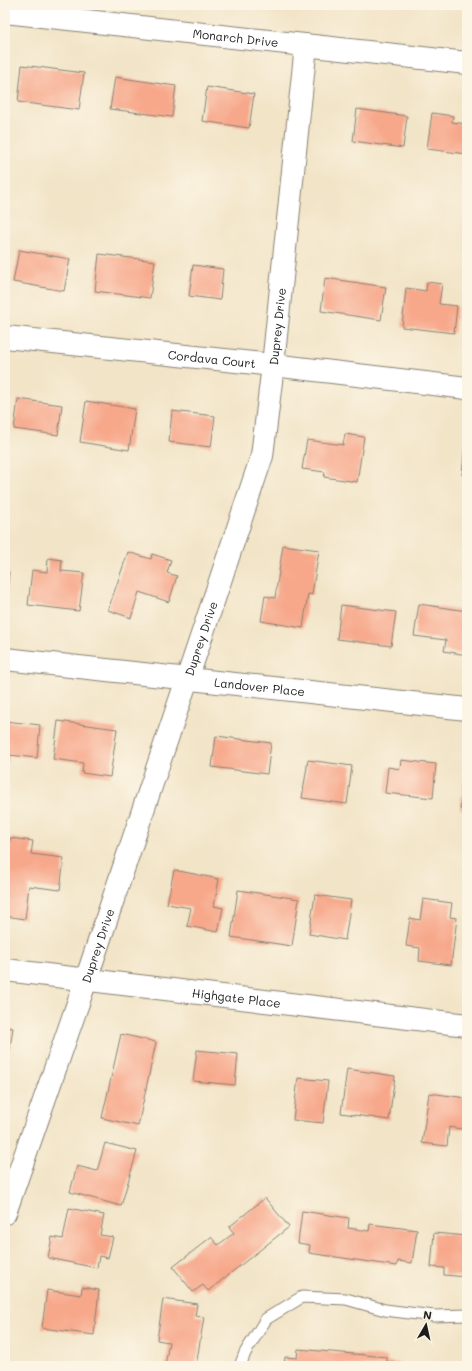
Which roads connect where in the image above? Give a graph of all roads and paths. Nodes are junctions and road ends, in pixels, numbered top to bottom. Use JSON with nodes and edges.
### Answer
{"nodes":[{"id":1,"x":5,"y":12,"type":"edge"},
{"id":2,"x":306,"y":45,"type":"junction"},
{"id":3,"x":467,"y":63,"type":"edge"},
{"id":4,"x":5,"y":337,"type":"edge"},
{"id":5,"x":273,"y":365,"type":"junction"},
{"id":6,"x":467,"y":388,"type":"edge"},
{"id":7,"x":5,"y":659,"type":"edge"},
{"id":8,"x":188,"y":680,"type":"junction"},
{"id":9,"x":467,"y":709,"type":"edge"},
{"id":10,"x":5,"y":970,"type":"edge"},
{"id":11,"x":86,"y":980,"type":"junction"},
{"id":12,"x":467,"y":1025,"type":"edge"},
{"id":13,"x":5,"y":1213,"type":"edge"},
{"id":14,"x":467,"y":1315,"type":"edge"},
{"id":15,"x":240,"y":1366,"type":"edge"}],
"edges":[{"from":1,"to":2,"type":"street","name":"Monarch Drive"},
{"from":2,"to":3,"type":"street","name":"Monarch Drive"},
{"from":2,"to":5,"type":"street","name":"Duprey Drive"},
{"from":4,"to":5,"type":"street","name":"Cordava Court"},
{"from":5,"to":6,"type":"street","name":"Cordava Court"},
{"from":5,"to":8,"type":"street","name":"Duprey Drive"},
{"from":7,"to":8,"type":"street","name":"Landover Place"},
{"from":8,"to":9,"type":"street","name":"Landover Place"},
{"from":8,"to":11,"type":"street","name":"Duprey Drive"},
{"from":10,"to":11,"type":"street","name":"Highgate Place"},
{"from":11,"to":12,"type":"street","name":"Highgate Place"},
{"from":11,"to":13,"type":"street","name":"Duprey Drive"},
{"from":14,"to":15,"type":"lane"}]}
